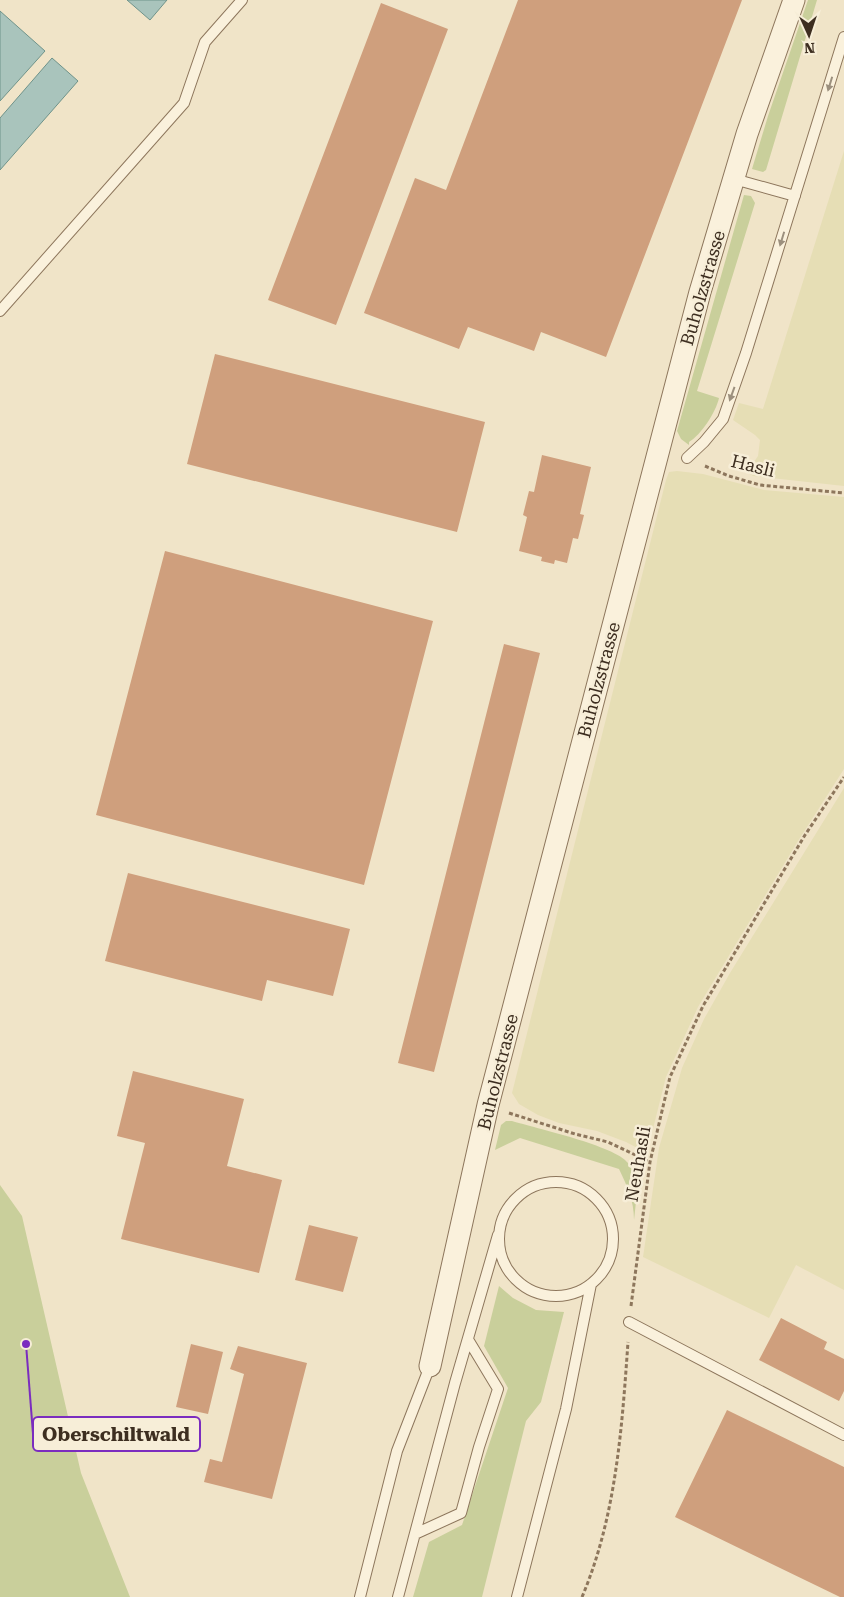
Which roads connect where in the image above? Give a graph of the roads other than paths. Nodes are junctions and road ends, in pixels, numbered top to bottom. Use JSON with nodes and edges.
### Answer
{"nodes":[{"id":1,"x":242,"y":0,"type":"edge"},
{"id":2,"x":794,"y":0,"type":"edge"},
{"id":3,"x":844,"y":37,"type":"edge"},
{"id":4,"x":734,"y":179,"type":"junction"},
{"id":5,"x":795,"y":196,"type":"junction"},
{"id":6,"x":0,"y":311,"type":"edge"},
{"id":7,"x":687,"y":458,"type":"road end"},
{"id":8,"x":498,"y":1235,"type":"junction"},
{"id":9,"x":591,"y":1284,"type":"junction"},
{"id":10,"x":629,"y":1322,"type":"road end"},
{"id":11,"x":469,"y":1341,"type":"junction"},
{"id":12,"x":430,"y":1366,"type":"joint"},
{"id":13,"x":844,"y":1435,"type":"edge"},
{"id":14,"x":415,"y":1534,"type":"junction"},
{"id":15,"x":360,"y":1597,"type":"edge"},
{"id":16,"x":398,"y":1597,"type":"edge"},
{"id":17,"x":517,"y":1597,"type":"edge"}],
"edges":[{"from":1,"to":6,"type":"lane"},
{"from":2,"to":4,"type":"street","name":"Buholzstrasse"},
{"from":3,"to":5,"type":"lane","one_way":true},
{"from":4,"to":5,"type":"lane"},
{"from":4,"to":12,"type":"street","name":"Buholzstrasse"},
{"from":5,"to":7,"type":"lane","one_way":true},
{"from":8,"to":9,"type":"lane"},
{"from":8,"to":9,"type":"lane"},
{"from":8,"to":11,"type":"lane"},
{"from":9,"to":17,"type":"lane"},
{"from":10,"to":13,"type":"lane"},
{"from":11,"to":14,"type":"lane"},
{"from":11,"to":14,"type":"lane"},
{"from":12,"to":15,"type":"lane"},
{"from":14,"to":16,"type":"lane"}]}
